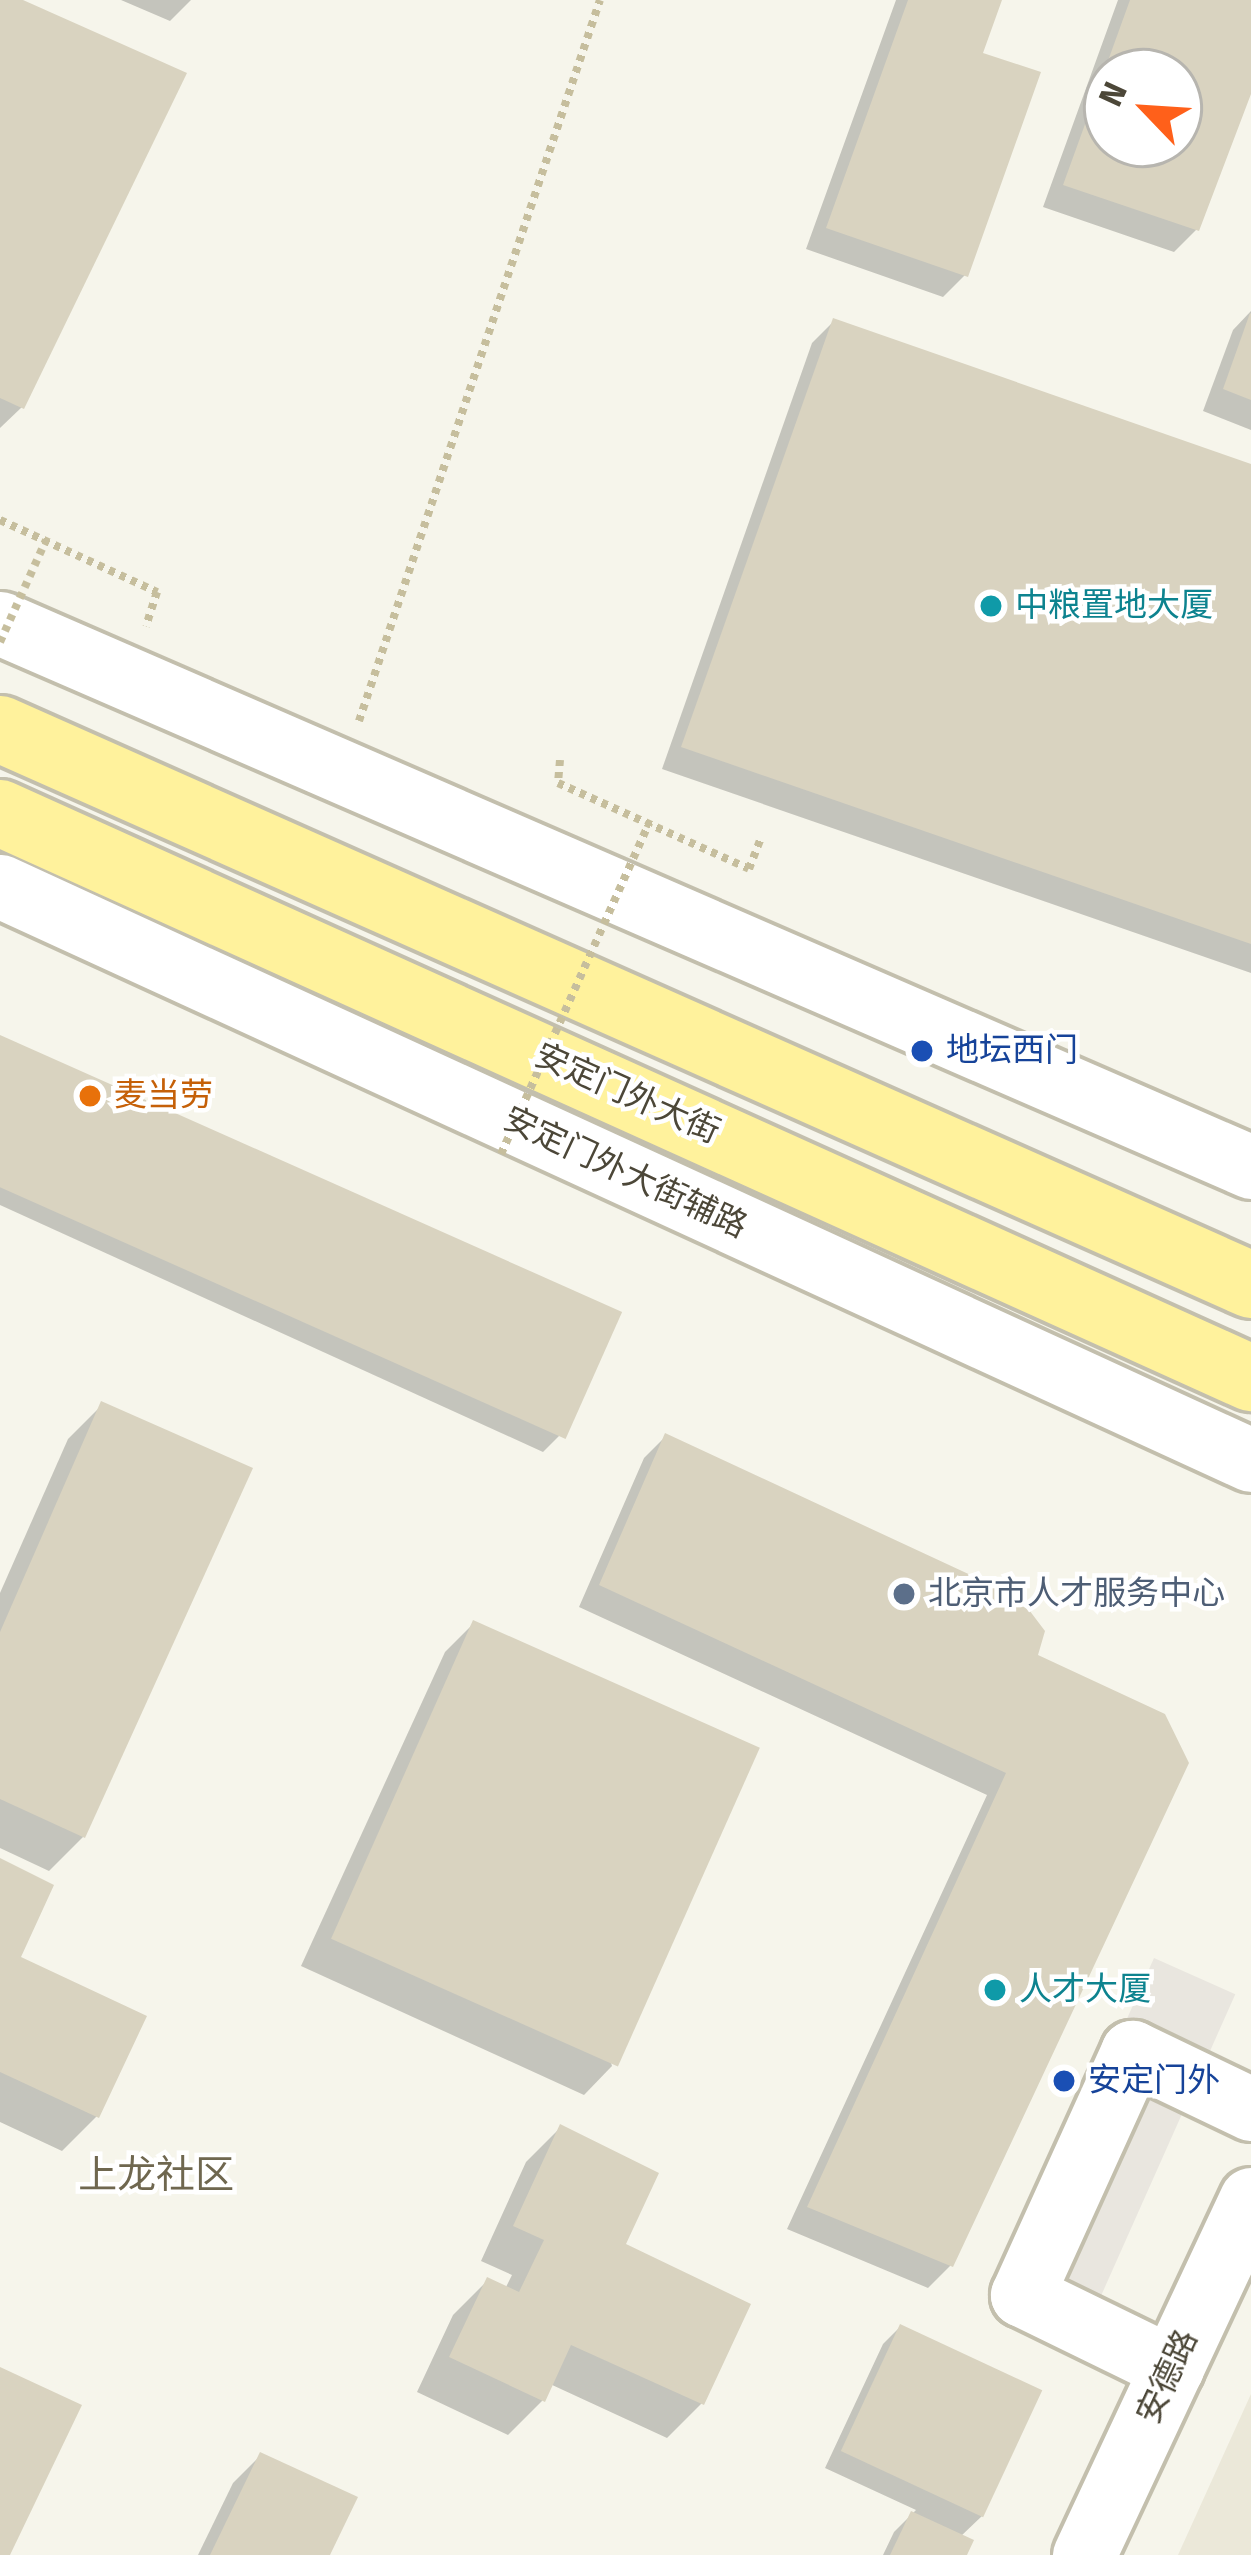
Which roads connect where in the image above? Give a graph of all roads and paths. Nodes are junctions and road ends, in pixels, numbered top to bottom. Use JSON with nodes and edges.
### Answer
{"nodes":[{"id":1,"x":600,"y":0,"type":"edge"},
{"id":2,"x":0,"y":520,"type":"edge"},
{"id":3,"x":46,"y":540,"type":"junction"},
{"id":4,"x":0,"y":623,"type":"edge"},
{"id":5,"x":143,"y":636,"type":"dead end"},
{"id":6,"x":0,"y":642,"type":"edge"},
{"id":7,"x":0,"y":729,"type":"edge"},
{"id":8,"x":560,"y":760,"type":"dead end"},
{"id":9,"x":342,"y":773,"type":"junction"},
{"id":10,"x":0,"y":813,"type":"edge"},
{"id":11,"x":649,"y":823,"type":"junction"},
{"id":12,"x":761,"y":838,"type":"dead end"},
{"id":13,"x":0,"y":886,"type":"edge"},
{"id":14,"x":501,"y":1154,"type":"dead end"},
{"id":15,"x":1251,"y":1167,"type":"edge"},
{"id":16,"x":1251,"y":1285,"type":"edge"},
{"id":17,"x":1251,"y":1378,"type":"edge"},
{"id":18,"x":1251,"y":1460,"type":"edge"},
{"id":19,"x":1251,"y":2109,"type":"edge"},
{"id":20,"x":1251,"y":2199,"type":"edge"},
{"id":21,"x":1172,"y":2368,"type":"junction"},
{"id":22,"x":1084,"y":2555,"type":"edge"}],
"edges":[{"from":1,"to":9,"type":"path"},
{"from":2,"to":3,"type":"path"},
{"from":3,"to":5,"type":"path"},
{"from":3,"to":6,"type":"path","bridge":true},
{"from":4,"to":9,"type":"street"},
{"from":7,"to":16,"type":"main road"},
{"from":8,"to":11,"type":"path"},
{"from":9,"to":15,"type":"street"},
{"from":10,"to":17,"type":"main road","name":"安定门外大街"},
{"from":11,"to":12,"type":"path"},
{"from":11,"to":14,"type":"path","bridge":true},
{"from":13,"to":18,"type":"street","name":"安定门外大街辅路"},
{"from":19,"to":21,"type":"street"},
{"from":20,"to":21,"type":"street","name":"安德路"},
{"from":21,"to":22,"type":"street","name":"安德路"}]}
